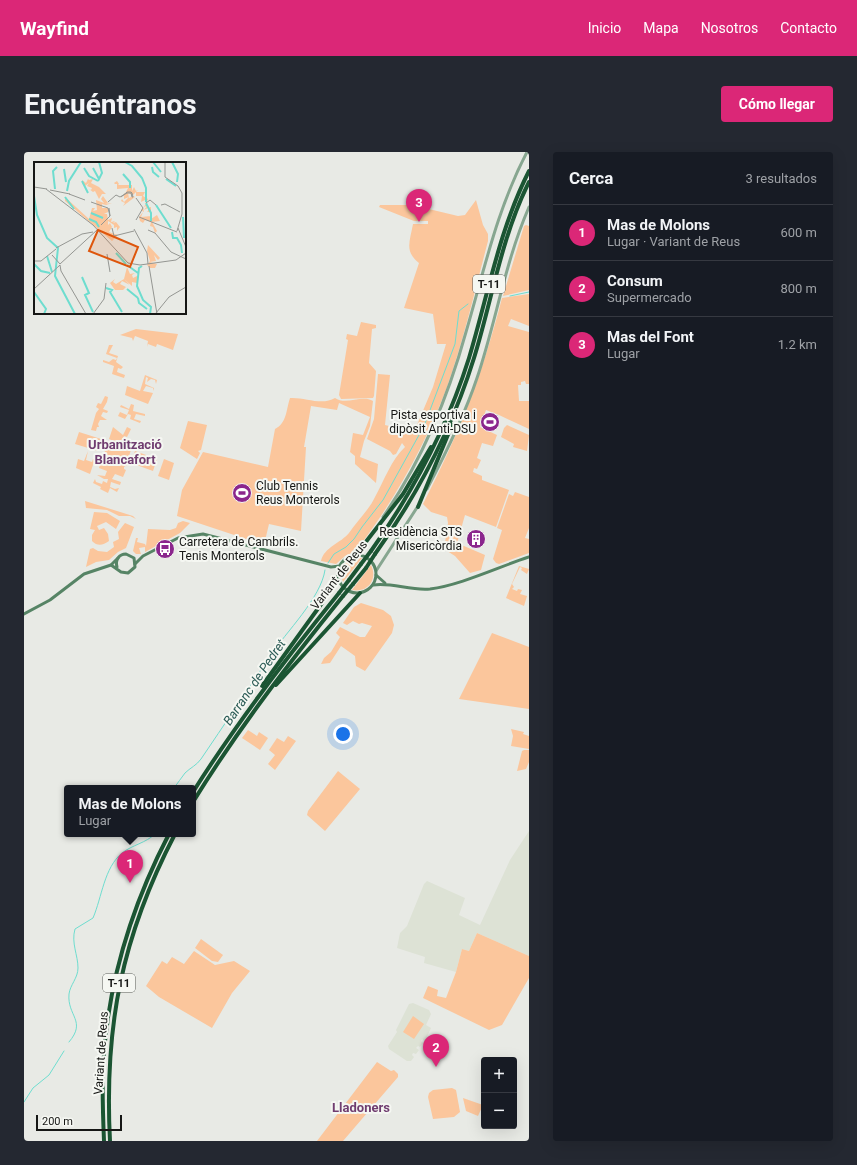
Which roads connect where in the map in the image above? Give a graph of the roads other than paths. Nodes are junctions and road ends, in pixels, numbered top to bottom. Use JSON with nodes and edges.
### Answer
{"nodes":[{"id":1,"x":527,"y":152,"type":"edge"},
{"id":2,"x":529,"y":171,"type":"edge"},
{"id":3,"x":529,"y":182,"type":"edge"},
{"id":4,"x":529,"y":207,"type":"edge"},
{"id":5,"x":474,"y":359,"type":"junction"},
{"id":6,"x":454,"y":398,"type":"junction"},
{"id":7,"x":418,"y":507,"type":"junction"},
{"id":8,"x":366,"y":543,"type":"junction"},
{"id":9,"x":356,"y":555,"type":"junction"},
{"id":10,"x":132,"y":556,"type":"junction"},
{"id":11,"x":143,"y":556,"type":"junction"},
{"id":12,"x":529,"y":557,"type":"edge"},
{"id":13,"x":118,"y":558,"type":"junction"},
{"id":14,"x":136,"y":564,"type":"junction"},
{"id":15,"x":111,"y":565,"type":"junction"},
{"id":16,"x":340,"y":566,"type":"junction"},
{"id":17,"x":117,"y":567,"type":"junction"},
{"id":18,"x":331,"y":567,"type":"junction"},
{"id":19,"x":376,"y":573,"type":"junction"},
{"id":20,"x":338,"y":575,"type":"junction"},
{"id":21,"x":385,"y":583,"type":"junction"},
{"id":22,"x":373,"y":585,"type":"junction"},
{"id":23,"x":360,"y":593,"type":"junction"},
{"id":24,"x":24,"y":614,"type":"edge"},
{"id":25,"x":234,"y":737,"type":"junction"},
{"id":26,"x":211,"y":763,"type":"junction"},
{"id":27,"x":196,"y":787,"type":"edge"},
{"id":28,"x":196,"y":797,"type":"edge"},
{"id":29,"x":168,"y":837,"type":"edge"},
{"id":30,"x":174,"y":837,"type":"edge"},
{"id":31,"x":104,"y":1141,"type":"edge"},
{"id":32,"x":110,"y":1141,"type":"edge"}],
"edges":[{"from":1,"to":8,"type":"street"},
{"from":2,"to":6,"type":"highway","name":"Variant de Reus","number":"T-11"},
{"from":3,"to":5,"type":"highway","name":"Variant de Reus","number":"T-11"},
{"from":4,"to":7,"type":"street"},
{"from":5,"to":7,"type":"highway","number":"T-11"},
{"from":5,"to":25,"type":"highway","name":"Variant de Reus","number":"T-11","bridge":true},
{"from":6,"to":8,"type":"highway"},
{"from":6,"to":26,"type":"highway","name":"Variant de Reus","number":"T-11","bridge":true},
{"from":7,"to":19,"type":"street"},
{"from":8,"to":9,"type":"street"},
{"from":9,"to":16,"type":"main road"},
{"from":9,"to":19,"type":"main road"},
{"from":10,"to":11,"type":"main road"},
{"from":10,"to":13,"type":"main road"},
{"from":10,"to":14,"type":"main road"},
{"from":11,"to":14,"type":"main road"},
{"from":11,"to":18,"type":"main road"},
{"from":12,"to":21,"type":"main road"},
{"from":13,"to":15,"type":"main road"},
{"from":13,"to":17,"type":"main road"},
{"from":14,"to":17,"type":"main road"},
{"from":15,"to":17,"type":"main road"},
{"from":15,"to":24,"type":"main road"},
{"from":16,"to":18,"type":"main road"},
{"from":16,"to":20,"type":"main road"},
{"from":18,"to":20,"type":"main road"},
{"from":19,"to":21,"type":"main road"},
{"from":19,"to":22,"type":"main road"},
{"from":20,"to":23,"type":"main road"},
{"from":20,"to":26,"type":"highway"},
{"from":21,"to":22,"type":"main road"},
{"from":22,"to":23,"type":"main road"},
{"from":23,"to":25,"type":"highway"},
{"from":25,"to":28,"type":"highway","name":"Variant de Reus","number":"T-11"},
{"from":26,"to":27,"type":"highway","name":"Variant de Reus","number":"T-11"},
{"from":29,"to":31,"type":"highway","name":"Variant de Reus","number":"T-11"},
{"from":30,"to":32,"type":"highway","name":"Variant de Reus","number":"T-11"}]}
